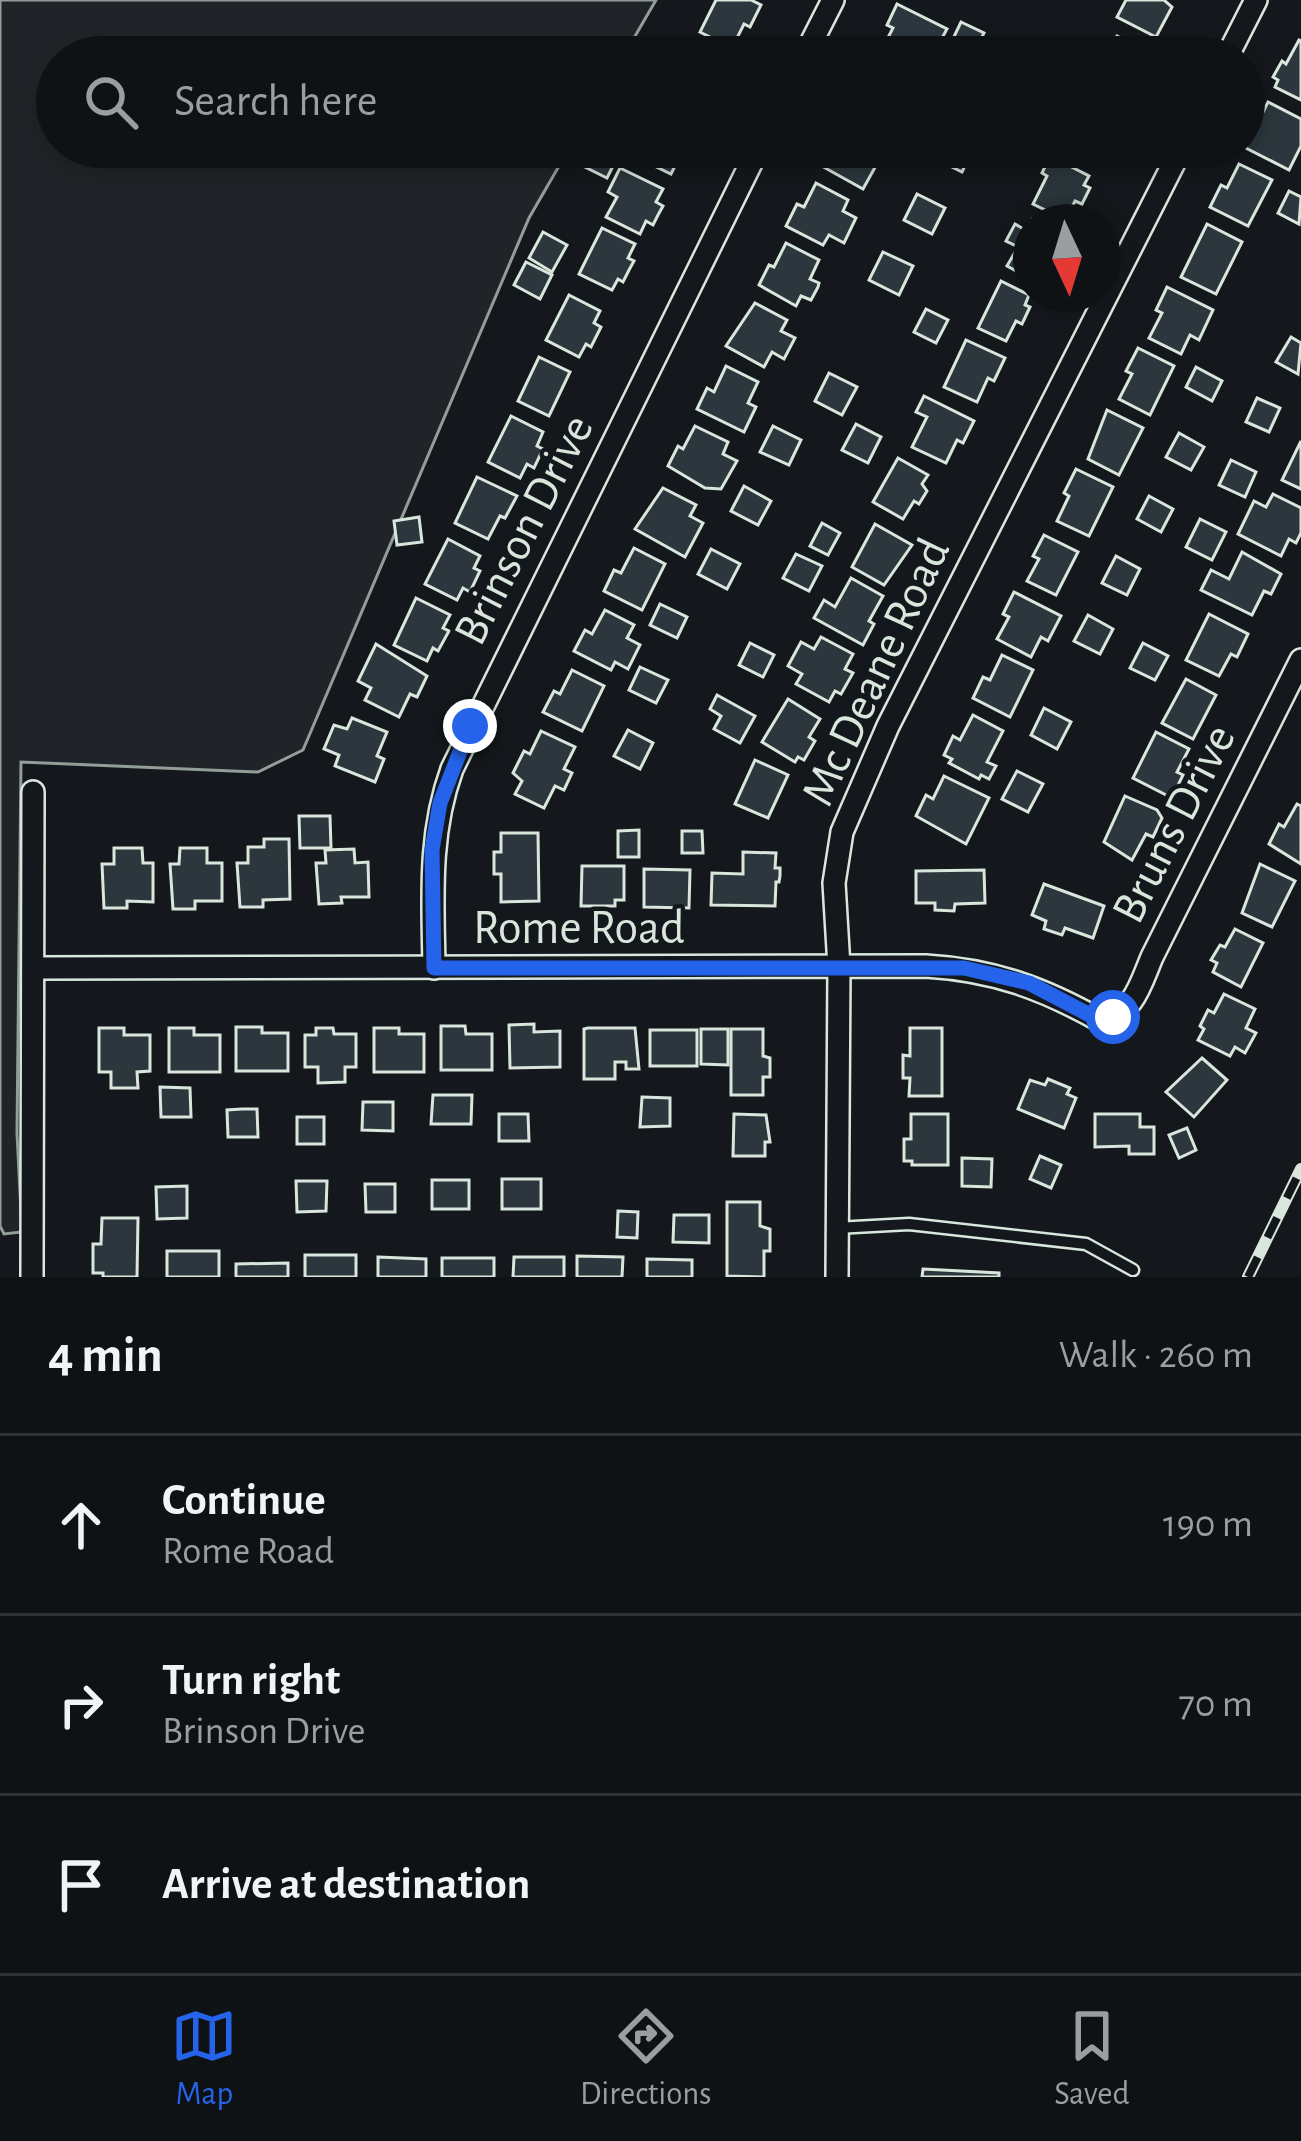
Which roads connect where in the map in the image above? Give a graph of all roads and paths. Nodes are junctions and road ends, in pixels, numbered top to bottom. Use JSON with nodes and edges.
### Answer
{"nodes":[{"id":1,"x":833,"y":0,"type":"edge"},
{"id":2,"x":1256,"y":0,"type":"edge"},
{"id":3,"x":815,"y":36,"type":"edge"},
{"id":4,"x":1238,"y":36,"type":"edge"},
{"id":5,"x":749,"y":168,"type":"edge"},
{"id":6,"x":1171,"y":168,"type":"edge"},
{"id":7,"x":1301,"y":660,"type":"edge"},
{"id":8,"x":33,"y":791,"type":"dead end"},
{"id":9,"x":839,"y":967,"type":"junction"},
{"id":10,"x":34,"y":968,"type":"junction"},
{"id":11,"x":434,"y":968,"type":"junction"},
{"id":12,"x":1113,"y":1017,"type":"joint"},
{"id":13,"x":836,"y":1228,"type":"junction"},
{"id":14,"x":1133,"y":1270,"type":"dead end"},
{"id":15,"x":32,"y":1277,"type":"edge"},
{"id":16,"x":837,"y":1277,"type":"edge"}],
"edges":[{"from":1,"to":3,"type":"street"},
{"from":2,"to":4,"type":"street"},
{"from":5,"to":11,"type":"street","name":"Brinson Drive"},
{"from":6,"to":9,"type":"street","name":"Mc Deane Road"},
{"from":7,"to":12,"type":"street","name":"Bruns Drive"},
{"from":8,"to":10,"type":"street"},
{"from":9,"to":11,"type":"street","name":"Rome Road"},
{"from":9,"to":12,"type":"street","name":"Rome Road"},
{"from":9,"to":13,"type":"street","name":"Mc Deane Road"},
{"from":10,"to":11,"type":"street","name":"Rome Road"},
{"from":10,"to":15,"type":"street"},
{"from":13,"to":14,"type":"lane"},
{"from":13,"to":16,"type":"street","name":"Mc Deane Road"}]}
